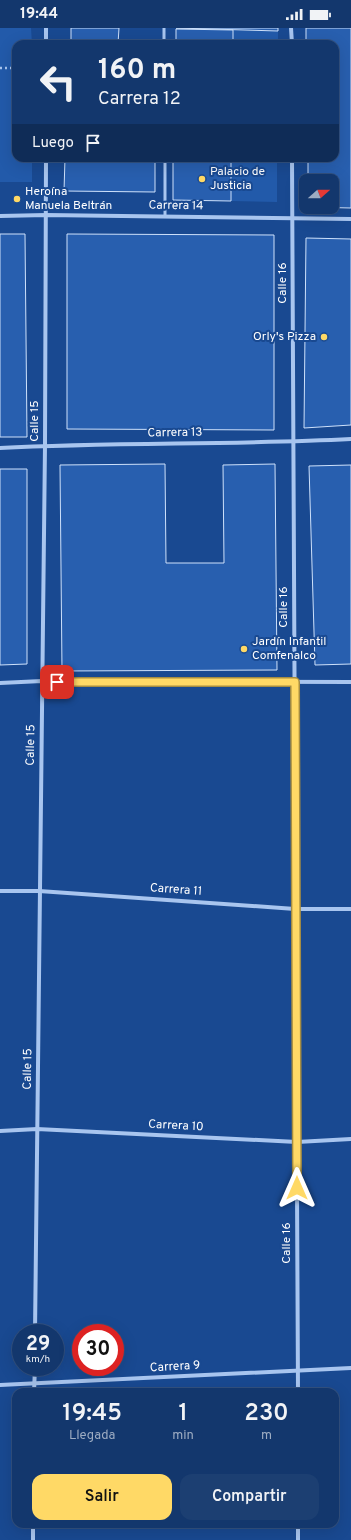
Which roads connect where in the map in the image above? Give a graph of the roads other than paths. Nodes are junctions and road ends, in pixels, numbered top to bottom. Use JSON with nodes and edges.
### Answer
{"nodes":[{"id":1,"x":46,"y":28,"type":"edge"},
{"id":2,"x":164,"y":28,"type":"edge"},
{"id":3,"x":292,"y":28,"type":"edge"},
{"id":4,"x":46,"y":40,"type":"edge"},
{"id":5,"x":164,"y":40,"type":"edge"},
{"id":6,"x":292,"y":40,"type":"edge"},
{"id":7,"x":46,"y":162,"type":"edge"},
{"id":8,"x":165,"y":162,"type":"edge"},
{"id":9,"x":292,"y":162,"type":"edge"},
{"id":10,"x":46,"y":215,"type":"junction"},
{"id":11,"x":0,"y":216,"type":"edge"},
{"id":12,"x":165,"y":216,"type":"junction"},
{"id":13,"x":292,"y":218,"type":"junction"},
{"id":14,"x":351,"y":219,"type":"edge"},
{"id":15,"x":351,"y":439,"type":"edge"},
{"id":16,"x":293,"y":442,"type":"junction"},
{"id":17,"x":45,"y":445,"type":"junction"},
{"id":18,"x":0,"y":448,"type":"edge"},
{"id":19,"x":42,"y":682,"type":"junction"},
{"id":20,"x":295,"y":682,"type":"junction"},
{"id":21,"x":351,"y":682,"type":"edge"},
{"id":22,"x":0,"y":683,"type":"edge"},
{"id":23,"x":0,"y":891,"type":"edge"},
{"id":24,"x":39,"y":891,"type":"junction"},
{"id":25,"x":295,"y":909,"type":"junction"},
{"id":26,"x":351,"y":909,"type":"edge"},
{"id":27,"x":37,"y":1129,"type":"junction"},
{"id":28,"x":0,"y":1131,"type":"edge"},
{"id":29,"x":351,"y":1139,"type":"edge"},
{"id":30,"x":297,"y":1142,"type":"junction"},
{"id":31,"x":35,"y":1324,"type":"edge"},
{"id":32,"x":351,"y":1368,"type":"edge"},
{"id":33,"x":298,"y":1371,"type":"junction"},
{"id":34,"x":34,"y":1376,"type":"edge"},
{"id":35,"x":34,"y":1384,"type":"junction"},
{"id":36,"x":0,"y":1386,"type":"edge"},
{"id":37,"x":34,"y":1388,"type":"edge"},
{"id":38,"x":298,"y":1388,"type":"edge"},
{"id":39,"x":33,"y":1528,"type":"edge"},
{"id":40,"x":298,"y":1528,"type":"edge"},
{"id":41,"x":33,"y":1540,"type":"edge"},
{"id":42,"x":298,"y":1540,"type":"edge"}],
"edges":[{"from":1,"to":4,"type":"street"},
{"from":2,"to":5,"type":"lane"},
{"from":3,"to":6,"type":"street"},
{"from":7,"to":10,"type":"street","name":"Calle 15"},
{"from":8,"to":12,"type":"lane"},
{"from":9,"to":13,"type":"street","name":"Calle 16"},
{"from":10,"to":11,"type":"street","name":"Carrera 14"},
{"from":10,"to":12,"type":"street","name":"Carrera 14"},
{"from":10,"to":17,"type":"street","name":"Calle 15"},
{"from":12,"to":13,"type":"street","name":"Carrera 14"},
{"from":13,"to":14,"type":"street","name":"Carrera 14"},
{"from":13,"to":16,"type":"street","name":"Calle 16"},
{"from":15,"to":16,"type":"street","name":"Carrera 13"},
{"from":16,"to":17,"type":"street","name":"Carrera 13"},
{"from":16,"to":20,"type":"street","name":"Calle 16"},
{"from":17,"to":18,"type":"street","name":"Carrera 13"},
{"from":17,"to":19,"type":"street","name":"Calle 15"},
{"from":19,"to":20,"type":"street"},
{"from":19,"to":22,"type":"street"},
{"from":19,"to":24,"type":"street","name":"Calle 15"},
{"from":20,"to":21,"type":"street"},
{"from":20,"to":25,"type":"street","name":"Calle 16"},
{"from":23,"to":24,"type":"street","name":"Carrera 11"},
{"from":24,"to":25,"type":"street","name":"Carrera 11"},
{"from":24,"to":27,"type":"street","name":"Calle 15"},
{"from":25,"to":26,"type":"street","name":"Carrera 11"},
{"from":25,"to":30,"type":"street","name":"Calle 16"},
{"from":27,"to":28,"type":"street","name":"Carrera 10"},
{"from":27,"to":30,"type":"street","name":"Carrera 10"},
{"from":27,"to":31,"type":"street","name":"Calle 15"},
{"from":29,"to":30,"type":"street","name":"Carrera 10"},
{"from":30,"to":33,"type":"street","name":"Calle 16"},
{"from":32,"to":33,"type":"street","name":"Carrera 9"},
{"from":33,"to":35,"type":"street","name":"Carrera 9"},
{"from":33,"to":38,"type":"street","name":"Calle 16"},
{"from":34,"to":35,"type":"street"},
{"from":35,"to":36,"type":"street","name":"Carrera 9"},
{"from":35,"to":37,"type":"street"},
{"from":39,"to":41,"type":"street"},
{"from":40,"to":42,"type":"street"}]}
